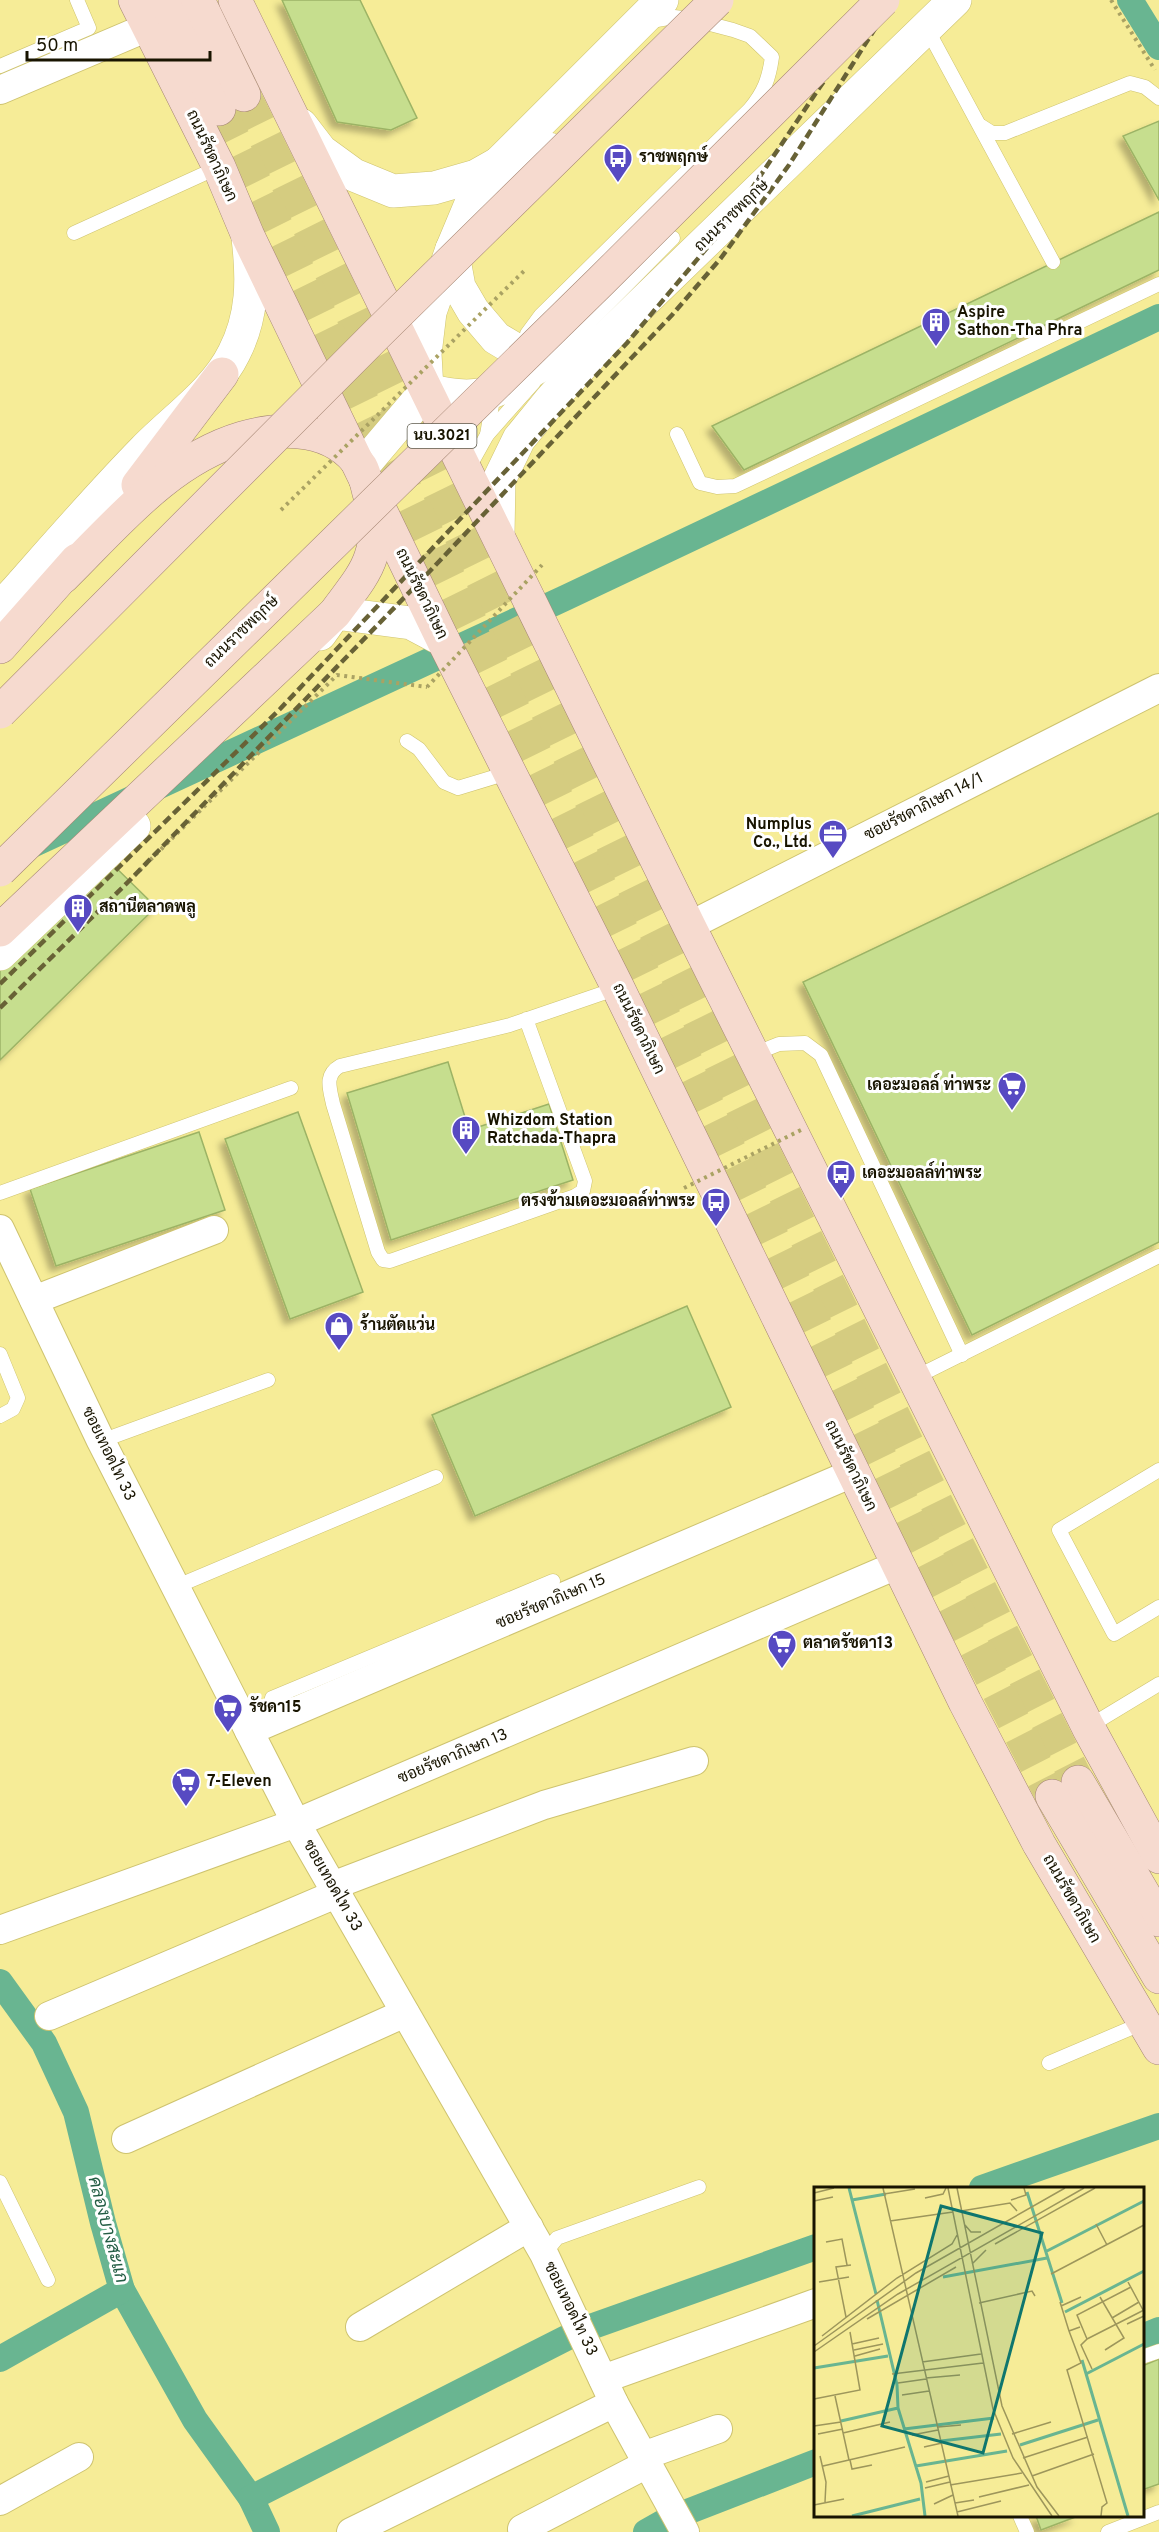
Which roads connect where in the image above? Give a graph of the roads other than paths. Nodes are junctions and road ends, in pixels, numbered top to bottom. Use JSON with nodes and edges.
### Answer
{"nodes":[{"id":1,"x":77,"y":0,"type":"edge"},
{"id":2,"x":198,"y":0,"type":"edge"},
{"id":3,"x":235,"y":0,"type":"edge"},
{"id":4,"x":717,"y":0,"type":"edge"},
{"id":5,"x":883,"y":0,"type":"edge"},
{"id":6,"x":955,"y":0,"type":"edge"},
{"id":7,"x":150,"y":9,"type":"edge"},
{"id":8,"x":672,"y":9,"type":"edge"},
{"id":9,"x":926,"y":27,"type":"junction"},
{"id":10,"x":0,"y":66,"type":"edge"},
{"id":11,"x":622,"y":73,"type":"dead end"},
{"id":12,"x":0,"y":90,"type":"edge"},
{"id":13,"x":1159,"y":98,"type":"edge"},
{"id":14,"x":286,"y":105,"type":"junction"},
{"id":15,"x":979,"y":124,"type":"junction"},
{"id":16,"x":564,"y":128,"type":"dead end"},
{"id":17,"x":499,"y":163,"type":"junction"},
{"id":18,"x":219,"y":167,"type":"junction"},
{"id":19,"x":74,"y":234,"type":"dead end"},
{"id":20,"x":248,"y":236,"type":"junction"},
{"id":21,"x":457,"y":237,"type":"junction"},
{"id":22,"x":673,"y":238,"type":"dead end"},
{"id":23,"x":1053,"y":262,"type":"dead end"},
{"id":24,"x":1159,"y":284,"type":"edge"},
{"id":25,"x":604,"y":340,"type":"junction"},
{"id":26,"x":516,"y":350,"type":"junction"},
{"id":27,"x":558,"y":355,"type":"junction"},
{"id":28,"x":222,"y":374,"type":"junction"},
{"id":29,"x":427,"y":390,"type":"junction"},
{"id":30,"x":495,"y":392,"type":"junction"},
{"id":31,"x":677,"y":434,"type":"dead end"},
{"id":32,"x":487,"y":435,"type":"junction"},
{"id":33,"x":361,"y":468,"type":"junction"},
{"id":34,"x":467,"y":470,"type":"junction"},
{"id":35,"x":498,"y":534,"type":"junction"},
{"id":36,"x":63,"y":577,"type":"junction"},
{"id":37,"x":0,"y":609,"type":"edge"},
{"id":38,"x":335,"y":613,"type":"junction"},
{"id":39,"x":443,"y":640,"type":"junction"},
{"id":40,"x":0,"y":647,"type":"edge"},
{"id":41,"x":1159,"y":688,"type":"edge"},
{"id":42,"x":0,"y":712,"type":"edge"},
{"id":43,"x":407,"y":741,"type":"dead end"},
{"id":44,"x":511,"y":772,"type":"junction"},
{"id":45,"x":0,"y":870,"type":"edge"},
{"id":46,"x":689,"y":926,"type":"junction"},
{"id":47,"x":0,"y":930,"type":"edge"},
{"id":48,"x":0,"y":954,"type":"edge"},
{"id":49,"x":618,"y":988,"type":"junction"},
{"id":50,"x":526,"y":1019,"type":"junction"},
{"id":51,"x":754,"y":1054,"type":"junction"},
{"id":52,"x":291,"y":1088,"type":"dead end"},
{"id":53,"x":0,"y":1193,"type":"edge"},
{"id":54,"x":0,"y":1228,"type":"edge"},
{"id":55,"x":214,"y":1230,"type":"dead end"},
{"id":56,"x":1159,"y":1256,"type":"edge"},
{"id":57,"x":34,"y":1300,"type":"junction"},
{"id":58,"x":0,"y":1354,"type":"edge"},
{"id":59,"x":962,"y":1355,"type":"junction"},
{"id":60,"x":914,"y":1378,"type":"junction"},
{"id":61,"x":267,"y":1380,"type":"dead end"},
{"id":62,"x":0,"y":1416,"type":"edge"},
{"id":63,"x":101,"y":1441,"type":"junction"},
{"id":64,"x":1159,"y":1470,"type":"edge"},
{"id":65,"x":853,"y":1473,"type":"junction"},
{"id":66,"x":436,"y":1477,"type":"dead end"},
{"id":67,"x":897,"y":1565,"type":"junction"},
{"id":68,"x":553,"y":1581,"type":"dead end"},
{"id":69,"x":175,"y":1587,"type":"junction"},
{"id":70,"x":1159,"y":1607,"type":"edge"},
{"id":71,"x":1159,"y":1684,"type":"edge"},
{"id":72,"x":258,"y":1727,"type":"junction"},
{"id":73,"x":1088,"y":1727,"type":"junction"},
{"id":74,"x":694,"y":1761,"type":"dead end"},
{"id":75,"x":296,"y":1823,"type":"junction"},
{"id":76,"x":1159,"y":1857,"type":"edge"},
{"id":77,"x":334,"y":1890,"type":"junction"},
{"id":78,"x":1159,"y":1920,"type":"edge"},
{"id":79,"x":0,"y":1930,"type":"edge"},
{"id":80,"x":1159,"y":1977,"type":"edge"},
{"id":81,"x":405,"y":2013,"type":"junction"},
{"id":82,"x":48,"y":2016,"type":"dead end"},
{"id":83,"x":1151,"y":2036,"type":"edge"},
{"id":84,"x":1049,"y":2063,"type":"dead end"},
{"id":85,"x":126,"y":2139,"type":"dead end"},
{"id":86,"x":0,"y":2182,"type":"edge"},
{"id":87,"x":699,"y":2187,"type":"dead end"},
{"id":88,"x":529,"y":2227,"type":"junction"},
{"id":89,"x":544,"y":2254,"type":"junction"},
{"id":90,"x":48,"y":2280,"type":"dead end"},
{"id":91,"x":814,"y":2304,"type":"edge"},
{"id":92,"x":360,"y":2327,"type":"dead end"},
{"id":93,"x":1159,"y":2351,"type":"edge"},
{"id":94,"x":1144,"y":2357,"type":"edge"},
{"id":95,"x":609,"y":2391,"type":"junction"},
{"id":96,"x":717,"y":2429,"type":"dead end"},
{"id":97,"x":80,"y":2457,"type":"dead end"},
{"id":98,"x":645,"y":2460,"type":"junction"},
{"id":99,"x":0,"y":2501,"type":"edge"},
{"id":100,"x":1159,"y":2512,"type":"edge"},
{"id":101,"x":1020,"y":2517,"type":"edge"},
{"id":102,"x":522,"y":2529,"type":"dead end"},
{"id":103,"x":351,"y":2532,"type":"edge"},
{"id":104,"x":685,"y":2532,"type":"edge"},
{"id":105,"x":1027,"y":2532,"type":"edge"},
{"id":106,"x":1108,"y":2532,"type":"edge"}],
"edges":[{"from":1,"to":10,"type":"lane"},
{"from":2,"to":7,"type":"main road","name":"ถนนรัชดาภิเษก"},
{"from":3,"to":14,"type":"main road"},
{"from":4,"to":42,"type":"main road","bridge":true},
{"from":5,"to":45,"type":"main road","name":"ถนนราชพฤกษ์","number":"นบ.3021","bridge":true},
{"from":6,"to":9,"type":"main road","name":"ถนนราชพฤกษ์"},
{"from":7,"to":12,"type":"street"},
{"from":7,"to":18,"type":"main road","name":"ถนนรัชดาภิเษก"},
{"from":8,"to":11,"type":"lane"},
{"from":8,"to":17,"type":"main road"},
{"from":8,"to":26,"type":"lane"},
{"from":9,"to":15,"type":"lane"},
{"from":9,"to":25,"type":"main road","name":"ถนนราชพฤกษ์"},
{"from":13,"to":15,"type":"lane"},
{"from":14,"to":17,"type":"main road"},
{"from":14,"to":29,"type":"main road"},
{"from":15,"to":23,"type":"lane"},
{"from":16,"to":21,"type":"lane"},
{"from":17,"to":21,"type":"main road"},
{"from":18,"to":19,"type":"lane"},
{"from":18,"to":20,"type":"main road","name":"ถนนรัชดาภิเษก"},
{"from":20,"to":28,"type":"main road"},
{"from":20,"to":33,"type":"main road","name":"ถนนรัชดาภิเษก"},
{"from":21,"to":26,"type":"main road"},
{"from":21,"to":29,"type":"main road"},
{"from":22,"to":27,"type":"lane"},
{"from":24,"to":31,"type":"lane"},
{"from":25,"to":27,"type":"main road","name":"ถนนราชพฤกษ์"},
{"from":25,"to":35,"type":"main road"},
{"from":26,"to":27,"type":"main road"},
{"from":26,"to":30,"type":"lane"},
{"from":27,"to":30,"type":"main road","name":"ถนนราชพฤกษ์"},
{"from":27,"to":32,"type":"lane"},
{"from":28,"to":36,"type":"main road"},
{"from":28,"to":37,"type":"main road"},
{"from":29,"to":30,"type":"main road","name":"ถนนราชพฤกษ์"},
{"from":29,"to":33,"type":"main road"},
{"from":29,"to":34,"type":"main road"},
{"from":30,"to":32,"type":"lane"},
{"from":32,"to":34,"type":"lane"},
{"from":33,"to":36,"type":"main road"},
{"from":33,"to":38,"type":"main road"},
{"from":33,"to":39,"type":"main road","name":"ถนนรัชดาภิเษก"},
{"from":34,"to":35,"type":"main road"},
{"from":35,"to":46,"type":"main road"},
{"from":36,"to":40,"type":"main road"},
{"from":38,"to":39,"type":"main road"},
{"from":38,"to":47,"type":"main road"},
{"from":38,"to":48,"type":"main road"},
{"from":39,"to":44,"type":"main road","name":"ถนนรัชดาภิเษก"},
{"from":41,"to":46,"type":"street","name":"ซอยรัชดาภิเษก 14/1"},
{"from":43,"to":44,"type":"lane"},
{"from":44,"to":49,"type":"main road","name":"ถนนรัชดาภิเษก"},
{"from":46,"to":51,"type":"main road"},
{"from":49,"to":50,"type":"lane"},
{"from":49,"to":65,"type":"main road","name":"ถนนรัชดาภิเษก"},
{"from":50,"to":50,"type":"lane"},
{"from":51,"to":59,"type":"lane"},
{"from":51,"to":60,"type":"main road"},
{"from":52,"to":53,"type":"lane"},
{"from":54,"to":57,"type":"street","name":"ซอยเทอดไท 33"},
{"from":55,"to":57,"type":"street"},
{"from":56,"to":59,"type":"lane"},
{"from":57,"to":63,"type":"street","name":"ซอยเทอดไท 33"},
{"from":58,"to":62,"type":"lane"},
{"from":59,"to":60,"type":"lane"},
{"from":60,"to":73,"type":"main road"},
{"from":61,"to":63,"type":"lane"},
{"from":63,"to":69,"type":"street","name":"ซอยเทอดไท 33"},
{"from":64,"to":70,"type":"lane"},
{"from":65,"to":67,"type":"main road","name":"ถนนรัชดาภิเษก"},
{"from":65,"to":72,"type":"street","name":"ซอยรัชดาภิเษก 15"},
{"from":66,"to":69,"type":"lane"},
{"from":67,"to":75,"type":"street","name":"ซอยรัชดาภิเษก 13"},
{"from":67,"to":83,"type":"main road","name":"ถนนรัชดาภิเษก"},
{"from":68,"to":72,"type":"lane"},
{"from":69,"to":72,"type":"street","name":"ซอยเทอดไท 33"},
{"from":71,"to":73,"type":"lane"},
{"from":72,"to":75,"type":"street","name":"ซอยเทอดไท 33"},
{"from":73,"to":76,"type":"main road"},
{"from":74,"to":77,"type":"street"},
{"from":75,"to":77,"type":"street","name":"ซอยเทอดไท 33"},
{"from":75,"to":79,"type":"street","name":"ซอยรัชดาภิเษก 13"},
{"from":77,"to":81,"type":"street","name":"ซอยเทอดไท 33"},
{"from":77,"to":82,"type":"street"},
{"from":78,"to":80,"type":"main road"},
{"from":81,"to":85,"type":"street"},
{"from":81,"to":88,"type":"street","name":"ซอยเทอดไท 33"},
{"from":83,"to":84,"type":"lane"},
{"from":86,"to":90,"type":"lane"},
{"from":87,"to":89,"type":"lane"},
{"from":88,"to":89,"type":"street","name":"ซอยเทอดไท 33"},
{"from":88,"to":92,"type":"street"},
{"from":89,"to":95,"type":"street","name":"ซอยเทอดไท 33"},
{"from":91,"to":95,"type":"street"},
{"from":93,"to":94,"type":"lane"},
{"from":95,"to":98,"type":"street","name":"ซอยเทอดไท 33"},
{"from":95,"to":103,"type":"street"},
{"from":96,"to":98,"type":"street"},
{"from":97,"to":99,"type":"street"},
{"from":98,"to":102,"type":"street"},
{"from":98,"to":104,"type":"street","name":"ซอยเทอดไท 33"},
{"from":100,"to":106,"type":"lane"},
{"from":101,"to":105,"type":"lane"}]}
